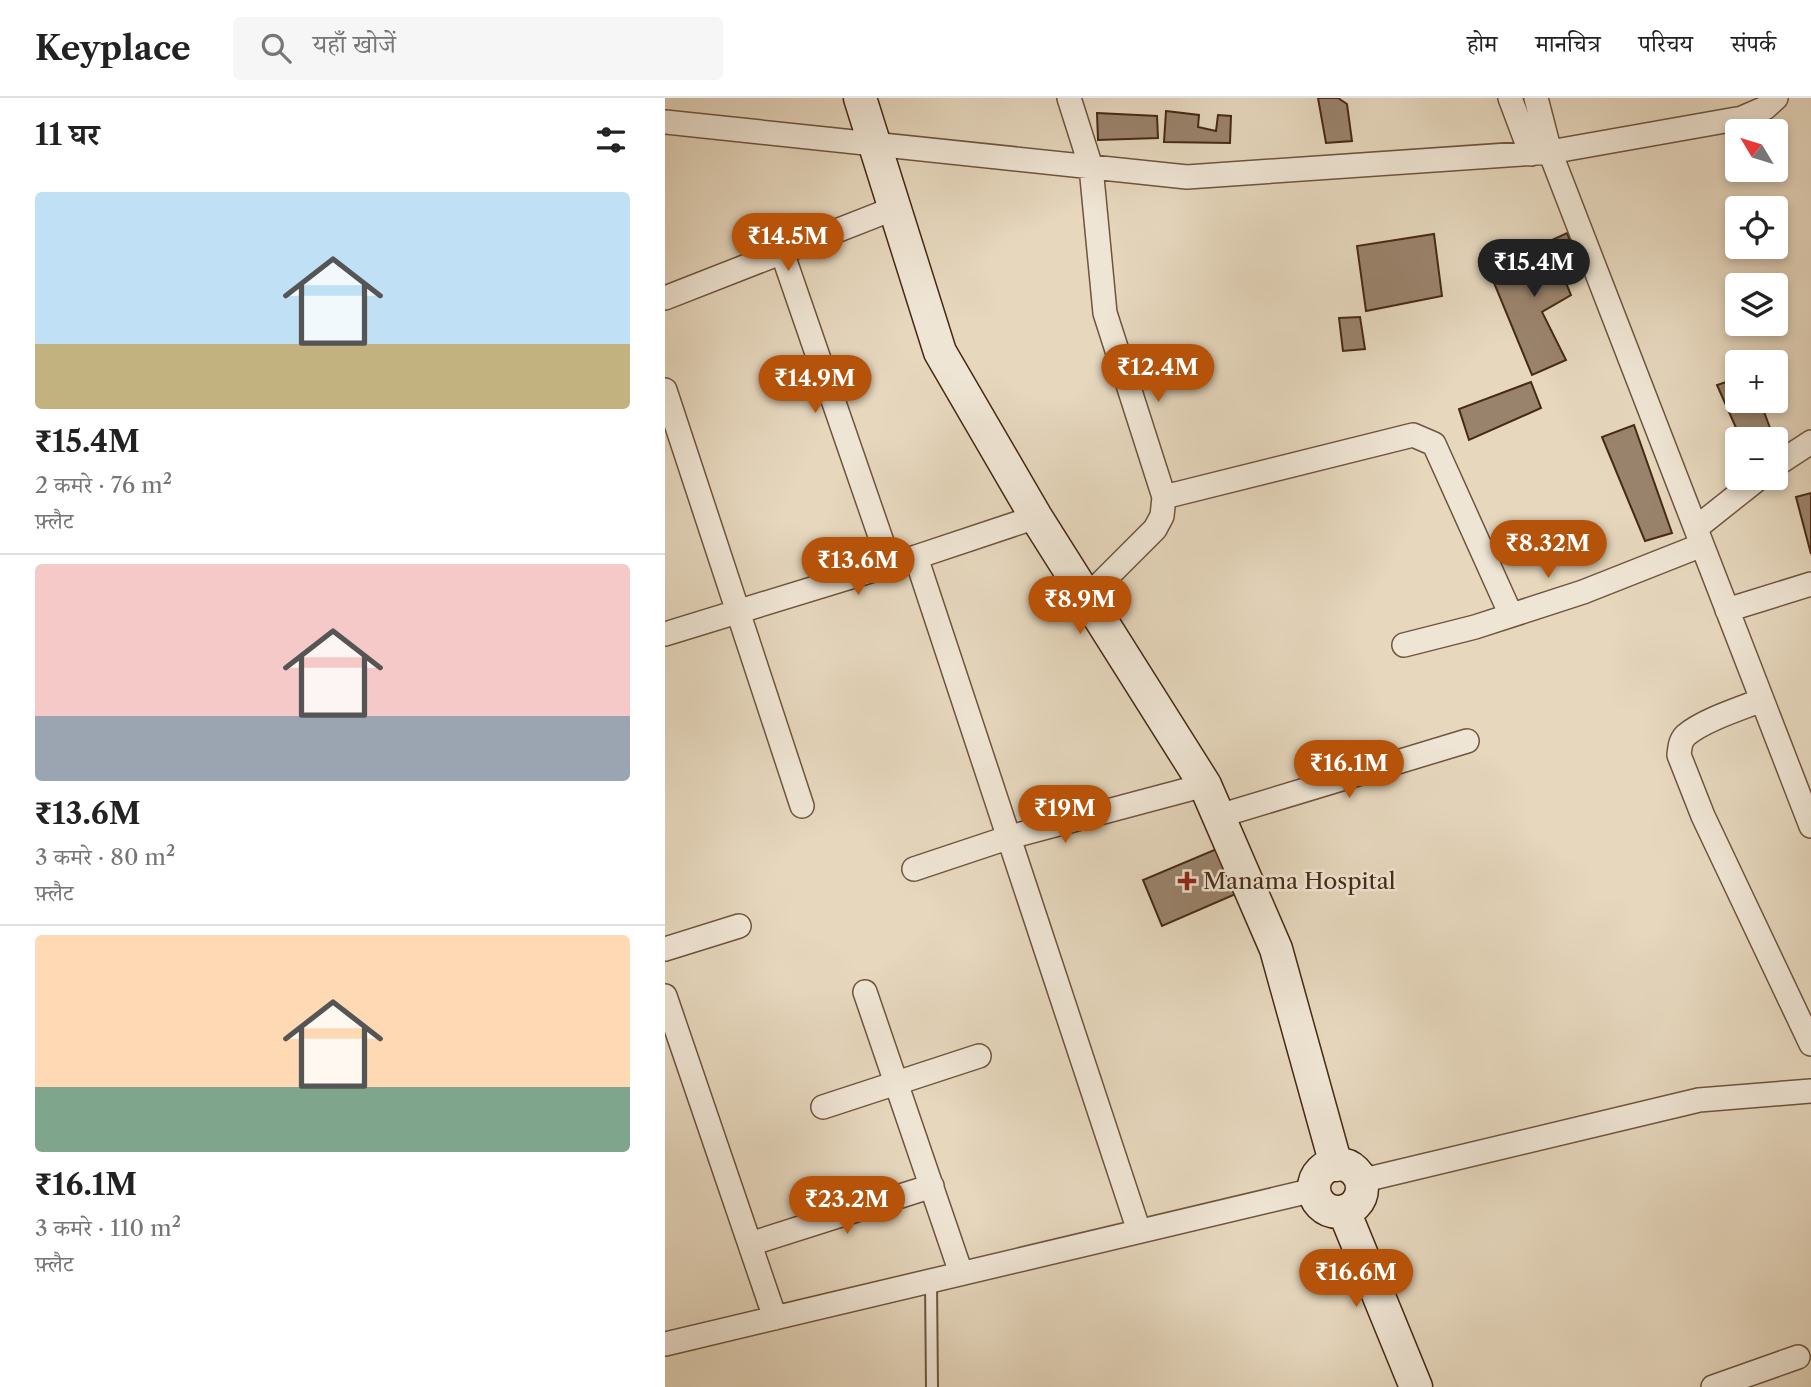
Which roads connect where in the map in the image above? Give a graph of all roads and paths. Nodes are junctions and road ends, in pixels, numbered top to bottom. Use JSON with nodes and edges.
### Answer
{"nodes":[{"id":1,"x":860,"y":98,"type":"edge"},
{"id":2,"x":1069,"y":98,"type":"edge"},
{"id":3,"x":1510,"y":98,"type":"edge"},
{"id":4,"x":1536,"y":98,"type":"edge"},
{"id":5,"x":1776,"y":98,"type":"edge"},
{"id":6,"x":665,"y":122,"type":"edge"},
{"id":7,"x":874,"y":143,"type":"junction"},
{"id":8,"x":1540,"y":153,"type":"junction"},
{"id":9,"x":1091,"y":167,"type":"junction"},
{"id":10,"x":895,"y":208,"type":"junction"},
{"id":11,"x":782,"y":252,"type":"junction"},
{"id":12,"x":665,"y":298,"type":"edge"},
{"id":13,"x":665,"y":390,"type":"edge"},
{"id":14,"x":1811,"y":442,"type":"edge"},
{"id":15,"x":1788,"y":457,"type":"edge"},
{"id":16,"x":1747,"y":490,"type":"edge"},
{"id":17,"x":1164,"y":498,"type":"junction"},
{"id":18,"x":1036,"y":517,"type":"junction"},
{"id":19,"x":1699,"y":537,"type":"junction"},
{"id":20,"x":916,"y":557,"type":"junction"},
{"id":21,"x":890,"y":565,"type":"junction"},
{"id":22,"x":1811,"y":584,"type":"edge"},
{"id":23,"x":1087,"y":597,"type":"junction"},
{"id":24,"x":1727,"y":610,"type":"junction"},
{"id":25,"x":736,"y":612,"type":"junction"},
{"id":26,"x":1511,"y":615,"type":"junction"},
{"id":27,"x":665,"y":634,"type":"edge"},
{"id":28,"x":1404,"y":645,"type":"dead end"},
{"id":29,"x":1762,"y":700,"type":"junction"},
{"id":30,"x":1467,"y":741,"type":"dead end"},
{"id":31,"x":1205,"y":785,"type":"junction"},
{"id":32,"x":802,"y":806,"type":"dead end"},
{"id":33,"x":1219,"y":816,"type":"junction"},
{"id":34,"x":1811,"y":827,"type":"edge"},
{"id":35,"x":1010,"y":837,"type":"junction"},
{"id":36,"x":913,"y":869,"type":"dead end"},
{"id":37,"x":740,"y":926,"type":"dead end"},
{"id":38,"x":665,"y":949,"type":"edge"},
{"id":39,"x":865,"y":992,"type":"dead end"},
{"id":40,"x":665,"y":996,"type":"edge"},
{"id":41,"x":1811,"y":1044,"type":"edge"},
{"id":42,"x":979,"y":1056,"type":"dead end"},
{"id":43,"x":897,"y":1083,"type":"junction"},
{"id":44,"x":1811,"y":1091,"type":"edge"},
{"id":45,"x":824,"y":1107,"type":"dead end"},
{"id":46,"x":1348,"y":1173,"type":"junction"},
{"id":47,"x":932,"y":1186,"type":"junction"},
{"id":48,"x":1314,"y":1190,"type":"junction"},
{"id":49,"x":1344,"y":1211,"type":"junction"},
{"id":50,"x":1139,"y":1231,"type":"junction"},
{"id":51,"x":750,"y":1244,"type":"junction"},
{"id":52,"x":961,"y":1273,"type":"junction"},
{"id":53,"x":931,"y":1281,"type":"junction"},
{"id":54,"x":775,"y":1318,"type":"junction"},
{"id":55,"x":665,"y":1344,"type":"edge"},
{"id":56,"x":1798,"y":1357,"type":"dead end"},
{"id":57,"x":1717,"y":1386,"type":"edge"},
{"id":58,"x":932,"y":1387,"type":"edge"},
{"id":59,"x":1416,"y":1387,"type":"edge"}],
"edges":[{"from":1,"to":7,"type":"street"},
{"from":2,"to":9,"type":"street"},
{"from":3,"to":8,"type":"street"},
{"from":4,"to":8,"type":"street"},
{"from":5,"to":8,"type":"street"},
{"from":6,"to":7,"type":"street"},
{"from":7,"to":9,"type":"street"},
{"from":7,"to":10,"type":"street"},
{"from":8,"to":9,"type":"street"},
{"from":8,"to":19,"type":"street"},
{"from":9,"to":17,"type":"street"},
{"from":10,"to":11,"type":"street"},
{"from":10,"to":18,"type":"street"},
{"from":11,"to":12,"type":"street"},
{"from":11,"to":21,"type":"street"},
{"from":13,"to":25,"type":"street"},
{"from":14,"to":15,"type":"street"},
{"from":16,"to":19,"type":"street"},
{"from":17,"to":23,"type":"street"},
{"from":17,"to":26,"type":"street"},
{"from":18,"to":20,"type":"street"},
{"from":18,"to":23,"type":"street"},
{"from":19,"to":24,"type":"street"},
{"from":19,"to":26,"type":"street"},
{"from":20,"to":21,"type":"street"},
{"from":20,"to":35,"type":"street"},
{"from":21,"to":25,"type":"street"},
{"from":22,"to":24,"type":"street"},
{"from":23,"to":31,"type":"street"},
{"from":24,"to":29,"type":"street"},
{"from":25,"to":27,"type":"street"},
{"from":25,"to":32,"type":"street"},
{"from":26,"to":28,"type":"street"},
{"from":29,"to":34,"type":"street"},
{"from":29,"to":41,"type":"street"},
{"from":30,"to":33,"type":"street"},
{"from":31,"to":33,"type":"street"},
{"from":31,"to":35,"type":"street"},
{"from":33,"to":46,"type":"street"},
{"from":35,"to":36,"type":"street"},
{"from":35,"to":50,"type":"street"},
{"from":37,"to":38,"type":"street"},
{"from":39,"to":43,"type":"street"},
{"from":40,"to":51,"type":"street"},
{"from":42,"to":43,"type":"street"},
{"from":43,"to":45,"type":"street"},
{"from":43,"to":47,"type":"street"},
{"from":44,"to":46,"type":"street"},
{"from":46,"to":48,"type":"street"},
{"from":46,"to":49,"type":"street"},
{"from":47,"to":51,"type":"street"},
{"from":47,"to":52,"type":"street"},
{"from":48,"to":49,"type":"street"},
{"from":48,"to":50,"type":"street"},
{"from":49,"to":59,"type":"street"},
{"from":50,"to":52,"type":"street"},
{"from":51,"to":54,"type":"street"},
{"from":52,"to":53,"type":"street"},
{"from":53,"to":54,"type":"street"},
{"from":53,"to":58,"type":"lane"},
{"from":54,"to":55,"type":"street"},
{"from":56,"to":57,"type":"street"}]}
